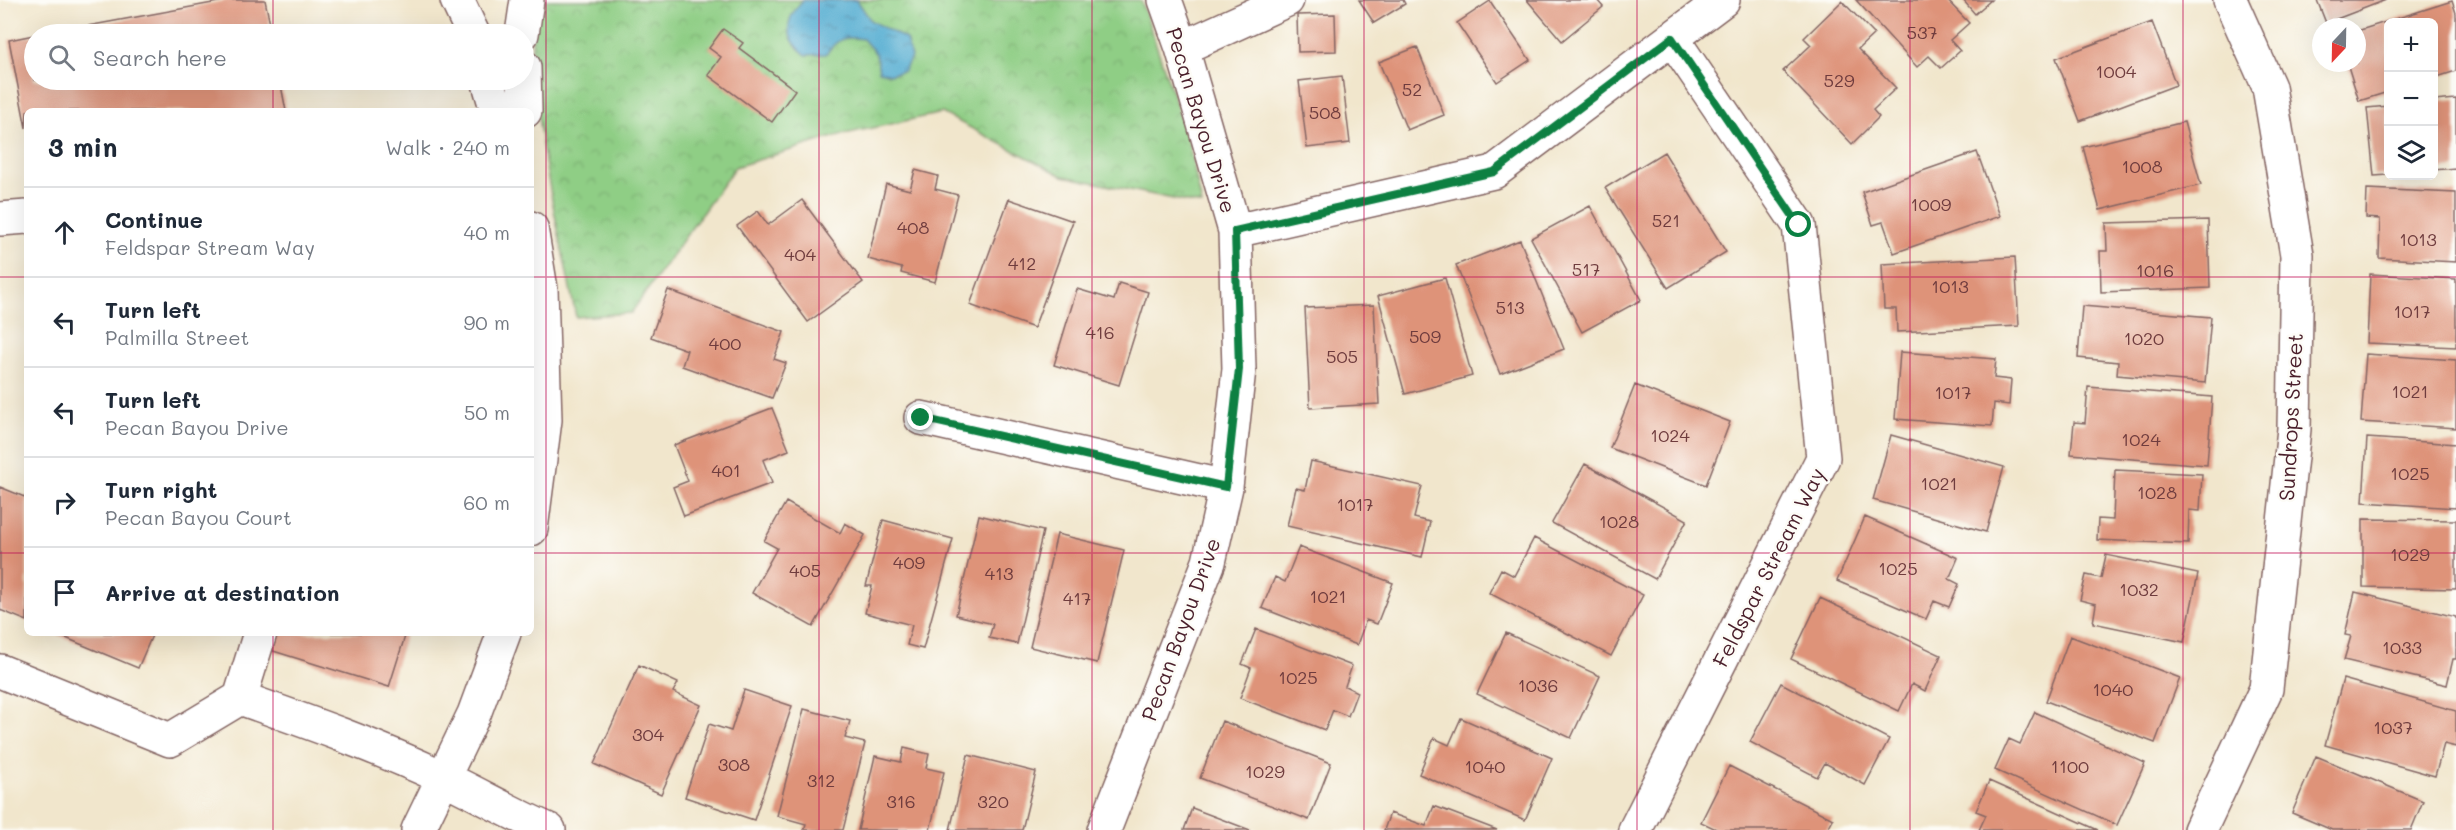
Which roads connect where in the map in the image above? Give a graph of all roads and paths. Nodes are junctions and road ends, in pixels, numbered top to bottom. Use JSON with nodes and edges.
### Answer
{"nodes":[{"id":1,"x":457,"y":0,"type":"edge"},
{"id":2,"x":527,"y":0,"type":"edge"},
{"id":3,"x":1165,"y":0,"type":"edge"},
{"id":4,"x":1287,"y":0,"type":"edge"},
{"id":5,"x":1723,"y":0,"type":"edge"},
{"id":6,"x":2230,"y":0,"type":"edge"},
{"id":7,"x":468,"y":24,"type":"edge"},
{"id":8,"x":523,"y":24,"type":"edge"},
{"id":9,"x":1672,"y":38,"type":"junction"},
{"id":10,"x":1182,"y":48,"type":"junction"},
{"id":11,"x":491,"y":90,"type":"edge"},
{"id":12,"x":525,"y":90,"type":"edge"},
{"id":13,"x":496,"y":108,"type":"edge"},
{"id":14,"x":525,"y":108,"type":"edge"},
{"id":15,"x":24,"y":217,"type":"edge"},
{"id":16,"x":0,"y":219,"type":"edge"},
{"id":17,"x":1235,"y":231,"type":"junction"},
{"id":18,"x":534,"y":245,"type":"edge"},
{"id":19,"x":921,"y":418,"type":"dead end"},
{"id":20,"x":1226,"y":487,"type":"junction"},
{"id":21,"x":534,"y":506,"type":"edge"},
{"id":22,"x":259,"y":636,"type":"edge"},
{"id":23,"x":503,"y":636,"type":"edge"},
{"id":24,"x":0,"y":671,"type":"edge"},
{"id":25,"x":240,"y":698,"type":"junction"},
{"id":26,"x":442,"y":777,"type":"junction"},
{"id":27,"x":418,"y":830,"type":"edge"},
{"id":28,"x":549,"y":830,"type":"edge"},
{"id":29,"x":1104,"y":830,"type":"edge"},
{"id":30,"x":1635,"y":830,"type":"edge"},
{"id":31,"x":2200,"y":830,"type":"edge"}],
"edges":[{"from":1,"to":7,"type":"street"},
{"from":2,"to":8,"type":"street"},
{"from":3,"to":10,"type":"street","name":"Pecan Bayou Drive"},
{"from":4,"to":10,"type":"street"},
{"from":5,"to":9,"type":"street"},
{"from":6,"to":31,"type":"street","name":"Sundrops Street"},
{"from":9,"to":17,"type":"street"},
{"from":9,"to":30,"type":"street","name":"Feldspar Stream Way"},
{"from":10,"to":17,"type":"street","name":"Pecan Bayou Drive"},
{"from":11,"to":13,"type":"street"},
{"from":12,"to":14,"type":"street"},
{"from":15,"to":16,"type":"street"},
{"from":17,"to":20,"type":"street","name":"Pecan Bayou Drive"},
{"from":18,"to":21,"type":"street"},
{"from":19,"to":20,"type":"street"},
{"from":20,"to":29,"type":"street","name":"Pecan Bayou Drive"},
{"from":22,"to":25,"type":"street"},
{"from":23,"to":26,"type":"street"},
{"from":24,"to":25,"type":"street"},
{"from":25,"to":26,"type":"street"},
{"from":26,"to":27,"type":"street"},
{"from":26,"to":28,"type":"street"}]}
